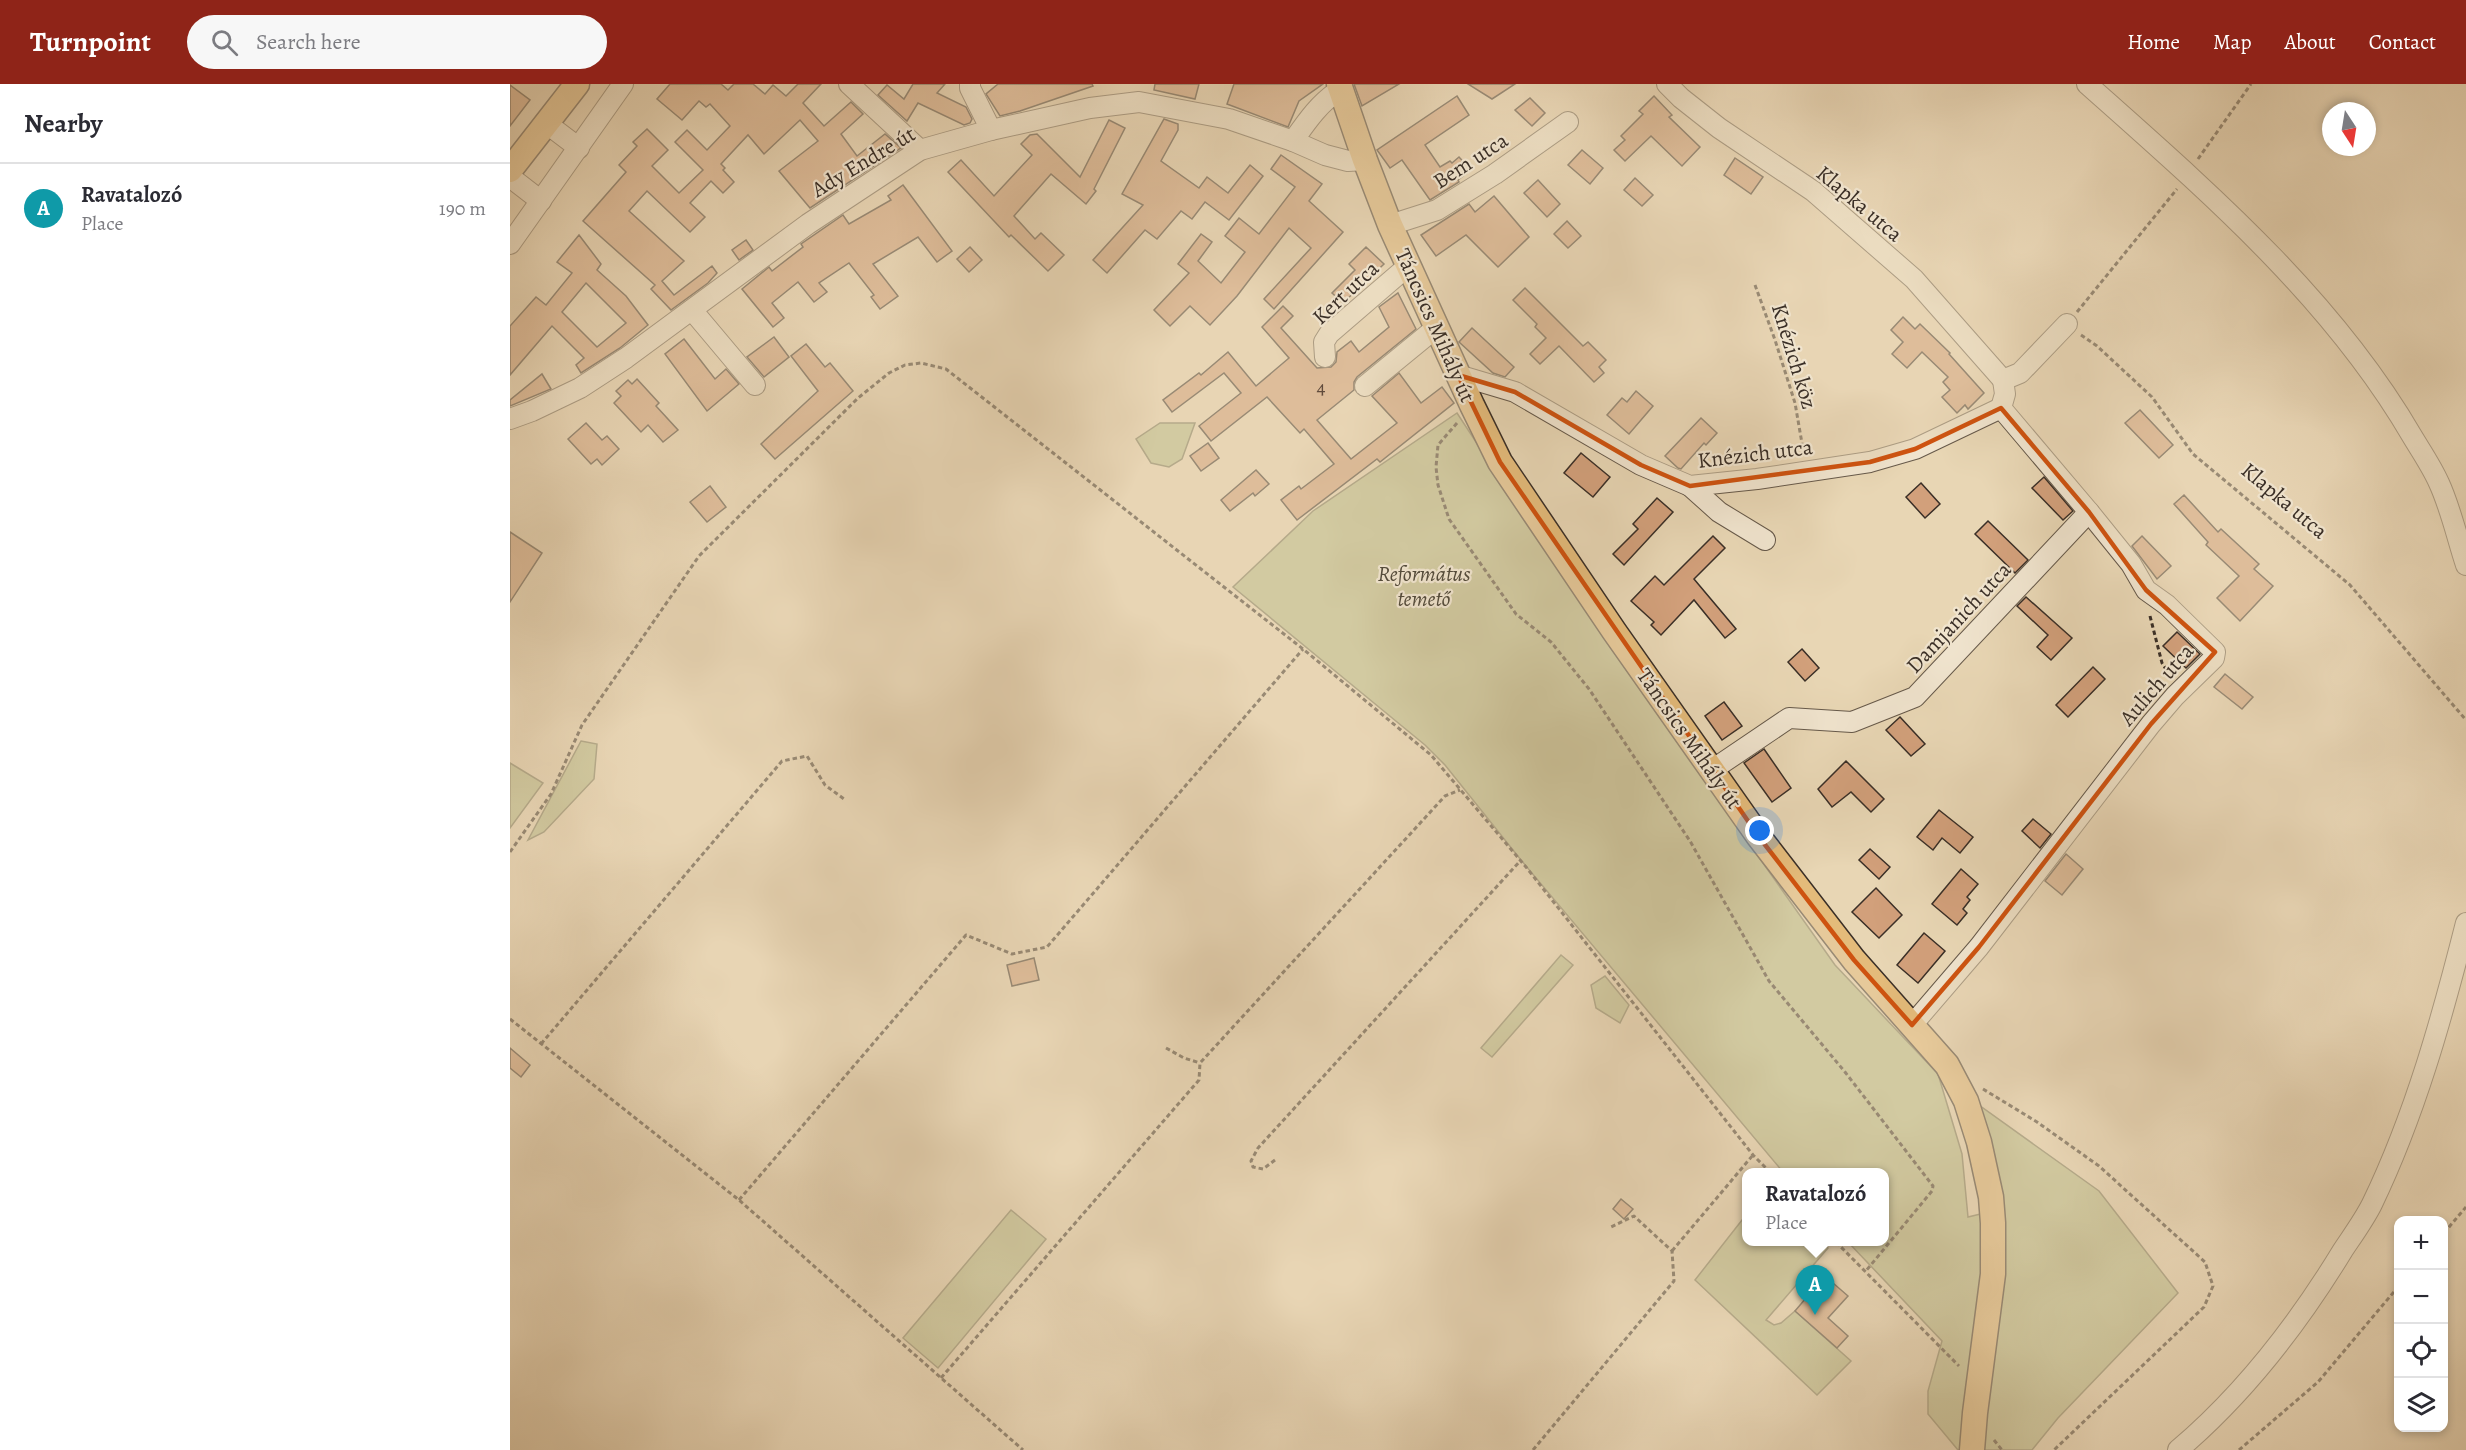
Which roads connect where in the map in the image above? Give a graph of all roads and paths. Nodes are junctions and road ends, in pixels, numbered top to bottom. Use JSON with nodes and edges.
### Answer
{"nodes":[{"id":1,"x":577,"y":84,"type":"edge"},
{"id":2,"x":849,"y":84,"type":"edge"},
{"id":3,"x":970,"y":84,"type":"edge"},
{"id":4,"x":1667,"y":84,"type":"edge"},
{"id":5,"x":2087,"y":84,"type":"edge"},
{"id":6,"x":2251,"y":84,"type":"edge"},
{"id":7,"x":621,"y":85,"type":"edge"},
{"id":8,"x":1340,"y":86,"type":"edge"},
{"id":9,"x":1568,"y":122,"type":"dead end"},
{"id":10,"x":546,"y":123,"type":"junction"},
{"id":11,"x":991,"y":130,"type":"junction"},
{"id":12,"x":1293,"y":141,"type":"junction"},
{"id":13,"x":579,"y":148,"type":"junction"},
{"id":14,"x":920,"y":150,"type":"junction"},
{"id":15,"x":1365,"y":160,"type":"junction"},
{"id":16,"x":510,"y":170,"type":"edge"},
{"id":17,"x":2188,"y":175,"type":"junction"},
{"id":18,"x":510,"y":177,"type":"edge"},
{"id":19,"x":541,"y":201,"type":"junction"},
{"id":20,"x":1390,"y":225,"type":"junction"},
{"id":21,"x":511,"y":240,"type":"edge"},
{"id":22,"x":1408,"y":266,"type":"junction"},
{"id":23,"x":1755,"y":285,"type":"dead end"},
{"id":24,"x":692,"y":310,"type":"junction"},
{"id":25,"x":2067,"y":324,"type":"junction"},
{"id":26,"x":1437,"y":327,"type":"junction"},
{"id":27,"x":1325,"y":357,"type":"dead end"},
{"id":28,"x":1458,"y":375,"type":"junction"},
{"id":29,"x":2003,"y":380,"type":"junction"},
{"id":30,"x":755,"y":385,"type":"dead end"},
{"id":31,"x":1365,"y":386,"type":"dead end"},
{"id":32,"x":1472,"y":405,"type":"junction"},
{"id":33,"x":2001,"y":408,"type":"junction"},
{"id":34,"x":510,"y":419,"type":"edge"},
{"id":35,"x":1807,"y":472,"type":"junction"},
{"id":36,"x":1690,"y":486,"type":"junction"},
{"id":37,"x":2090,"y":512,"type":"junction"},
{"id":38,"x":1765,"y":540,"type":"dead end"},
{"id":39,"x":2466,"y":565,"type":"edge"},
{"id":40,"x":2146,"y":590,"type":"junction"},
{"id":41,"x":1303,"y":650,"type":"junction"},
{"id":42,"x":2175,"y":696,"type":"junction"},
{"id":43,"x":2466,"y":720,"type":"edge"},
{"id":44,"x":1712,"y":770,"type":"junction"},
{"id":45,"x":1460,"y":790,"type":"junction"},
{"id":46,"x":844,"y":799,"type":"dead end"},
{"id":47,"x":510,"y":852,"type":"edge"},
{"id":48,"x":1521,"y":860,"type":"junction"},
{"id":49,"x":2466,"y":923,"type":"edge"},
{"id":50,"x":510,"y":1018,"type":"edge"},
{"id":51,"x":1912,"y":1025,"type":"junction"},
{"id":52,"x":541,"y":1044,"type":"junction"},
{"id":53,"x":1166,"y":1048,"type":"dead end"},
{"id":54,"x":1200,"y":1063,"type":"junction"},
{"id":55,"x":1981,"y":1088,"type":"dead end"},
{"id":56,"x":1753,"y":1155,"type":"junction"},
{"id":57,"x":1275,"y":1160,"type":"dead end"},
{"id":58,"x":1742,"y":1168,"type":"edge"},
{"id":59,"x":1742,"y":1168,"type":"edge"},
{"id":60,"x":1765,"y":1168,"type":"edge"},
{"id":61,"x":739,"y":1200,"type":"junction"},
{"id":62,"x":2466,"y":1207,"type":"edge"},
{"id":63,"x":1611,"y":1227,"type":"dead end"},
{"id":64,"x":2448,"y":1228,"type":"edge"},
{"id":65,"x":1889,"y":1243,"type":"edge"},
{"id":66,"x":1840,"y":1246,"type":"edge"},
{"id":67,"x":1887,"y":1246,"type":"edge"},
{"id":68,"x":1672,"y":1251,"type":"junction"},
{"id":69,"x":1865,"y":1272,"type":"junction"},
{"id":70,"x":2394,"y":1292,"type":"edge"},
{"id":71,"x":941,"y":1378,"type":"junction"},
{"id":72,"x":1980,"y":1386,"type":"junction"},
{"id":73,"x":1023,"y":1450,"type":"edge"},
{"id":74,"x":1533,"y":1450,"type":"edge"},
{"id":75,"x":1972,"y":1450,"type":"edge"},
{"id":76,"x":2054,"y":1450,"type":"edge"},
{"id":77,"x":2178,"y":1450,"type":"edge"},
{"id":78,"x":2239,"y":1450,"type":"edge"}],
"edges":[{"from":1,"to":10,"type":"main road"},
{"from":2,"to":14,"type":"street"},
{"from":3,"to":11,"type":"street"},
{"from":4,"to":29,"type":"street","name":"Klapka utca"},
{"from":5,"to":17,"type":"street"},
{"from":6,"to":17,"type":"path"},
{"from":7,"to":13,"type":"street"},
{"from":8,"to":12,"type":"street"},
{"from":8,"to":15,"type":"main road","name":"Táncsics Mihály út"},
{"from":9,"to":20,"type":"street","name":"Bem utca"},
{"from":10,"to":13,"type":"street"},
{"from":10,"to":16,"type":"main road"},
{"from":11,"to":12,"type":"street","name":"Ady Endre út"},
{"from":11,"to":14,"type":"street","name":"Ady Endre út"},
{"from":12,"to":15,"type":"street","name":"Ady Endre út"},
{"from":13,"to":19,"type":"street"},
{"from":14,"to":24,"type":"street","name":"Ady Endre út"},
{"from":15,"to":20,"type":"main road","name":"Táncsics Mihály út"},
{"from":17,"to":25,"type":"path"},
{"from":17,"to":39,"type":"street"},
{"from":18,"to":19,"type":"street"},
{"from":19,"to":21,"type":"street"},
{"from":20,"to":22,"type":"main road","name":"Táncsics Mihály út"},
{"from":22,"to":26,"type":"main road","name":"Táncsics Mihály út"},
{"from":22,"to":27,"type":"street","name":"Kert utca"},
{"from":23,"to":35,"type":"path","name":"Knézich köz"},
{"from":24,"to":30,"type":"street"},
{"from":24,"to":34,"type":"street","name":"Ady Endre út"},
{"from":25,"to":29,"type":"street"},
{"from":25,"to":43,"type":"path","name":"Klapka utca"},
{"from":26,"to":28,"type":"main road","name":"Táncsics Mihály út"},
{"from":26,"to":31,"type":"street"},
{"from":28,"to":32,"type":"main road","name":"Táncsics Mihály út"},
{"from":28,"to":36,"type":"street","name":"Knézich utca"},
{"from":29,"to":33,"type":"street"},
{"from":32,"to":44,"type":"main road","name":"Táncsics Mihály út"},
{"from":32,"to":65,"type":"path"},
{"from":33,"to":35,"type":"street","name":"Knézich utca"},
{"from":33,"to":37,"type":"street","name":"Aulich utca"},
{"from":35,"to":36,"type":"street","name":"Knézich utca"},
{"from":36,"to":38,"type":"street"},
{"from":37,"to":40,"type":"street","name":"Aulich utca"},
{"from":37,"to":44,"type":"street","name":"Damjanich utca"},
{"from":40,"to":42,"type":"path"},
{"from":40,"to":42,"type":"street","name":"Aulich utca"},
{"from":41,"to":45,"type":"path"},
{"from":41,"to":47,"type":"path"},
{"from":41,"to":61,"type":"path"},
{"from":42,"to":51,"type":"street","name":"Aulich utca"},
{"from":44,"to":51,"type":"main road","name":"Táncsics Mihály út"},
{"from":45,"to":48,"type":"path"},
{"from":45,"to":54,"type":"path"},
{"from":46,"to":52,"type":"path"},
{"from":48,"to":56,"type":"path"},
{"from":48,"to":57,"type":"path"},
{"from":49,"to":77,"type":"street"},
{"from":50,"to":52,"type":"path"},
{"from":51,"to":72,"type":"main road","name":"Táncsics Mihály út"},
{"from":52,"to":61,"type":"path"},
{"from":53,"to":54,"type":"path"},
{"from":54,"to":71,"type":"path"},
{"from":55,"to":76,"type":"path"},
{"from":56,"to":59,"type":"path"},
{"from":56,"to":60,"type":"path"},
{"from":58,"to":68,"type":"path"},
{"from":61,"to":71,"type":"path"},
{"from":62,"to":64,"type":"path"},
{"from":63,"to":68,"type":"path"},
{"from":66,"to":69,"type":"path"},
{"from":67,"to":69,"type":"path"},
{"from":68,"to":74,"type":"path"},
{"from":69,"to":72,"type":"path"},
{"from":70,"to":78,"type":"path"},
{"from":71,"to":73,"type":"path"},
{"from":72,"to":75,"type":"main road","name":"Táncsics Mihály út"}]}
